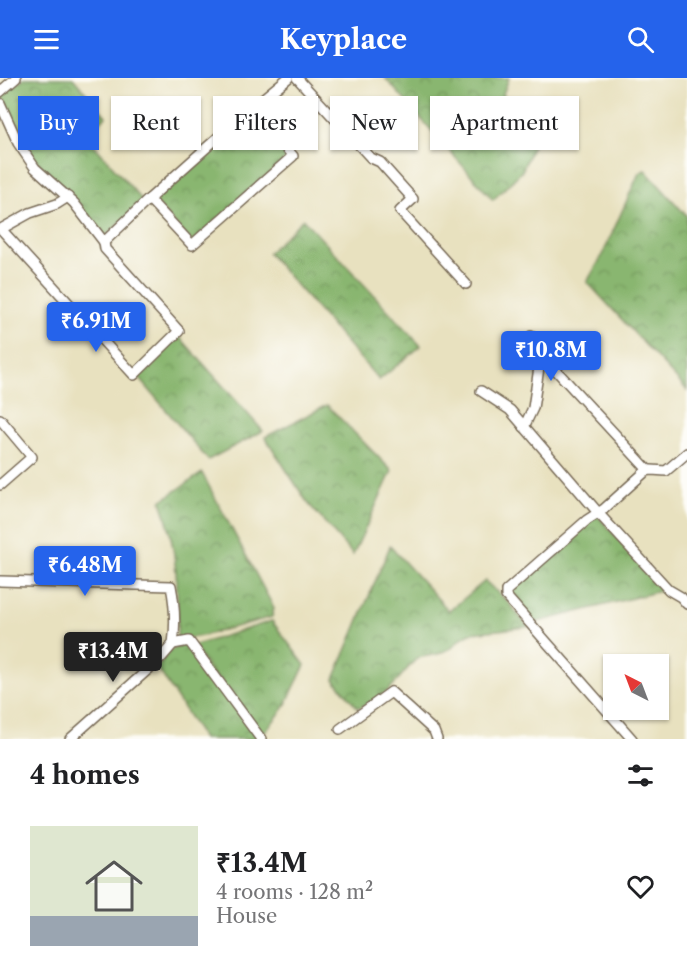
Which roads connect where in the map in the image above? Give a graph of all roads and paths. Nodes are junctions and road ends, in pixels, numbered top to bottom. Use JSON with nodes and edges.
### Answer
{"nodes":[{"id":1,"x":16,"y":78,"type":"edge"},
{"id":2,"x":288,"y":78,"type":"edge"},
{"id":3,"x":297,"y":78,"type":"edge"},
{"id":4,"x":0,"y":92,"type":"edge"},
{"id":5,"x":267,"y":96,"type":"edge"},
{"id":6,"x":0,"y":103,"type":"edge"},
{"id":7,"x":11,"y":126,"type":"junction"},
{"id":8,"x":0,"y":131,"type":"edge"},
{"id":9,"x":213,"y":143,"type":"edge"},
{"id":10,"x":288,"y":150,"type":"edge"},
{"id":11,"x":68,"y":197,"type":"junction"},
{"id":12,"x":149,"y":200,"type":"junction"},
{"id":13,"x":0,"y":229,"type":"edge"},
{"id":14,"x":104,"y":242,"type":"junction"},
{"id":15,"x":466,"y":284,"type":"dead end"},
{"id":16,"x":531,"y":336,"type":"dead end"},
{"id":17,"x":541,"y":354,"type":"junction"},
{"id":18,"x":481,"y":391,"type":"dead end"},
{"id":19,"x":0,"y":419,"type":"edge"},
{"id":20,"x":524,"y":427,"type":"junction"},
{"id":21,"x":687,"y":453,"type":"edge"},
{"id":22,"x":648,"y":470,"type":"junction"},
{"id":23,"x":0,"y":485,"type":"edge"},
{"id":24,"x":598,"y":513,"type":"junction"},
{"id":25,"x":0,"y":581,"type":"edge"},
{"id":26,"x":687,"y":604,"type":"edge"},
{"id":27,"x":173,"y":644,"type":"junction"},
{"id":28,"x":340,"y":729,"type":"dead end"},
{"id":29,"x":70,"y":739,"type":"edge"},
{"id":30,"x":261,"y":739,"type":"edge"},
{"id":31,"x":437,"y":739,"type":"edge"},
{"id":32,"x":632,"y":739,"type":"edge"}],
"edges":[{"from":1,"to":4,"type":"street"},
{"from":2,"to":5,"type":"street"},
{"from":3,"to":15,"type":"street"},
{"from":6,"to":7,"type":"street"},
{"from":7,"to":8,"type":"street"},
{"from":7,"to":11,"type":"street"},
{"from":9,"to":12,"type":"street"},
{"from":10,"to":12,"type":"street"},
{"from":11,"to":13,"type":"street"},
{"from":11,"to":14,"type":"street"},
{"from":12,"to":14,"type":"street"},
{"from":13,"to":14,"type":"street"},
{"from":16,"to":17,"type":"street"},
{"from":17,"to":20,"type":"street"},
{"from":17,"to":22,"type":"street"},
{"from":18,"to":20,"type":"street"},
{"from":19,"to":23,"type":"street"},
{"from":20,"to":24,"type":"street"},
{"from":21,"to":22,"type":"street"},
{"from":22,"to":24,"type":"street"},
{"from":24,"to":26,"type":"street"},
{"from":24,"to":32,"type":"street"},
{"from":25,"to":27,"type":"street"},
{"from":27,"to":29,"type":"street"},
{"from":27,"to":30,"type":"street"},
{"from":28,"to":31,"type":"street"}]}
